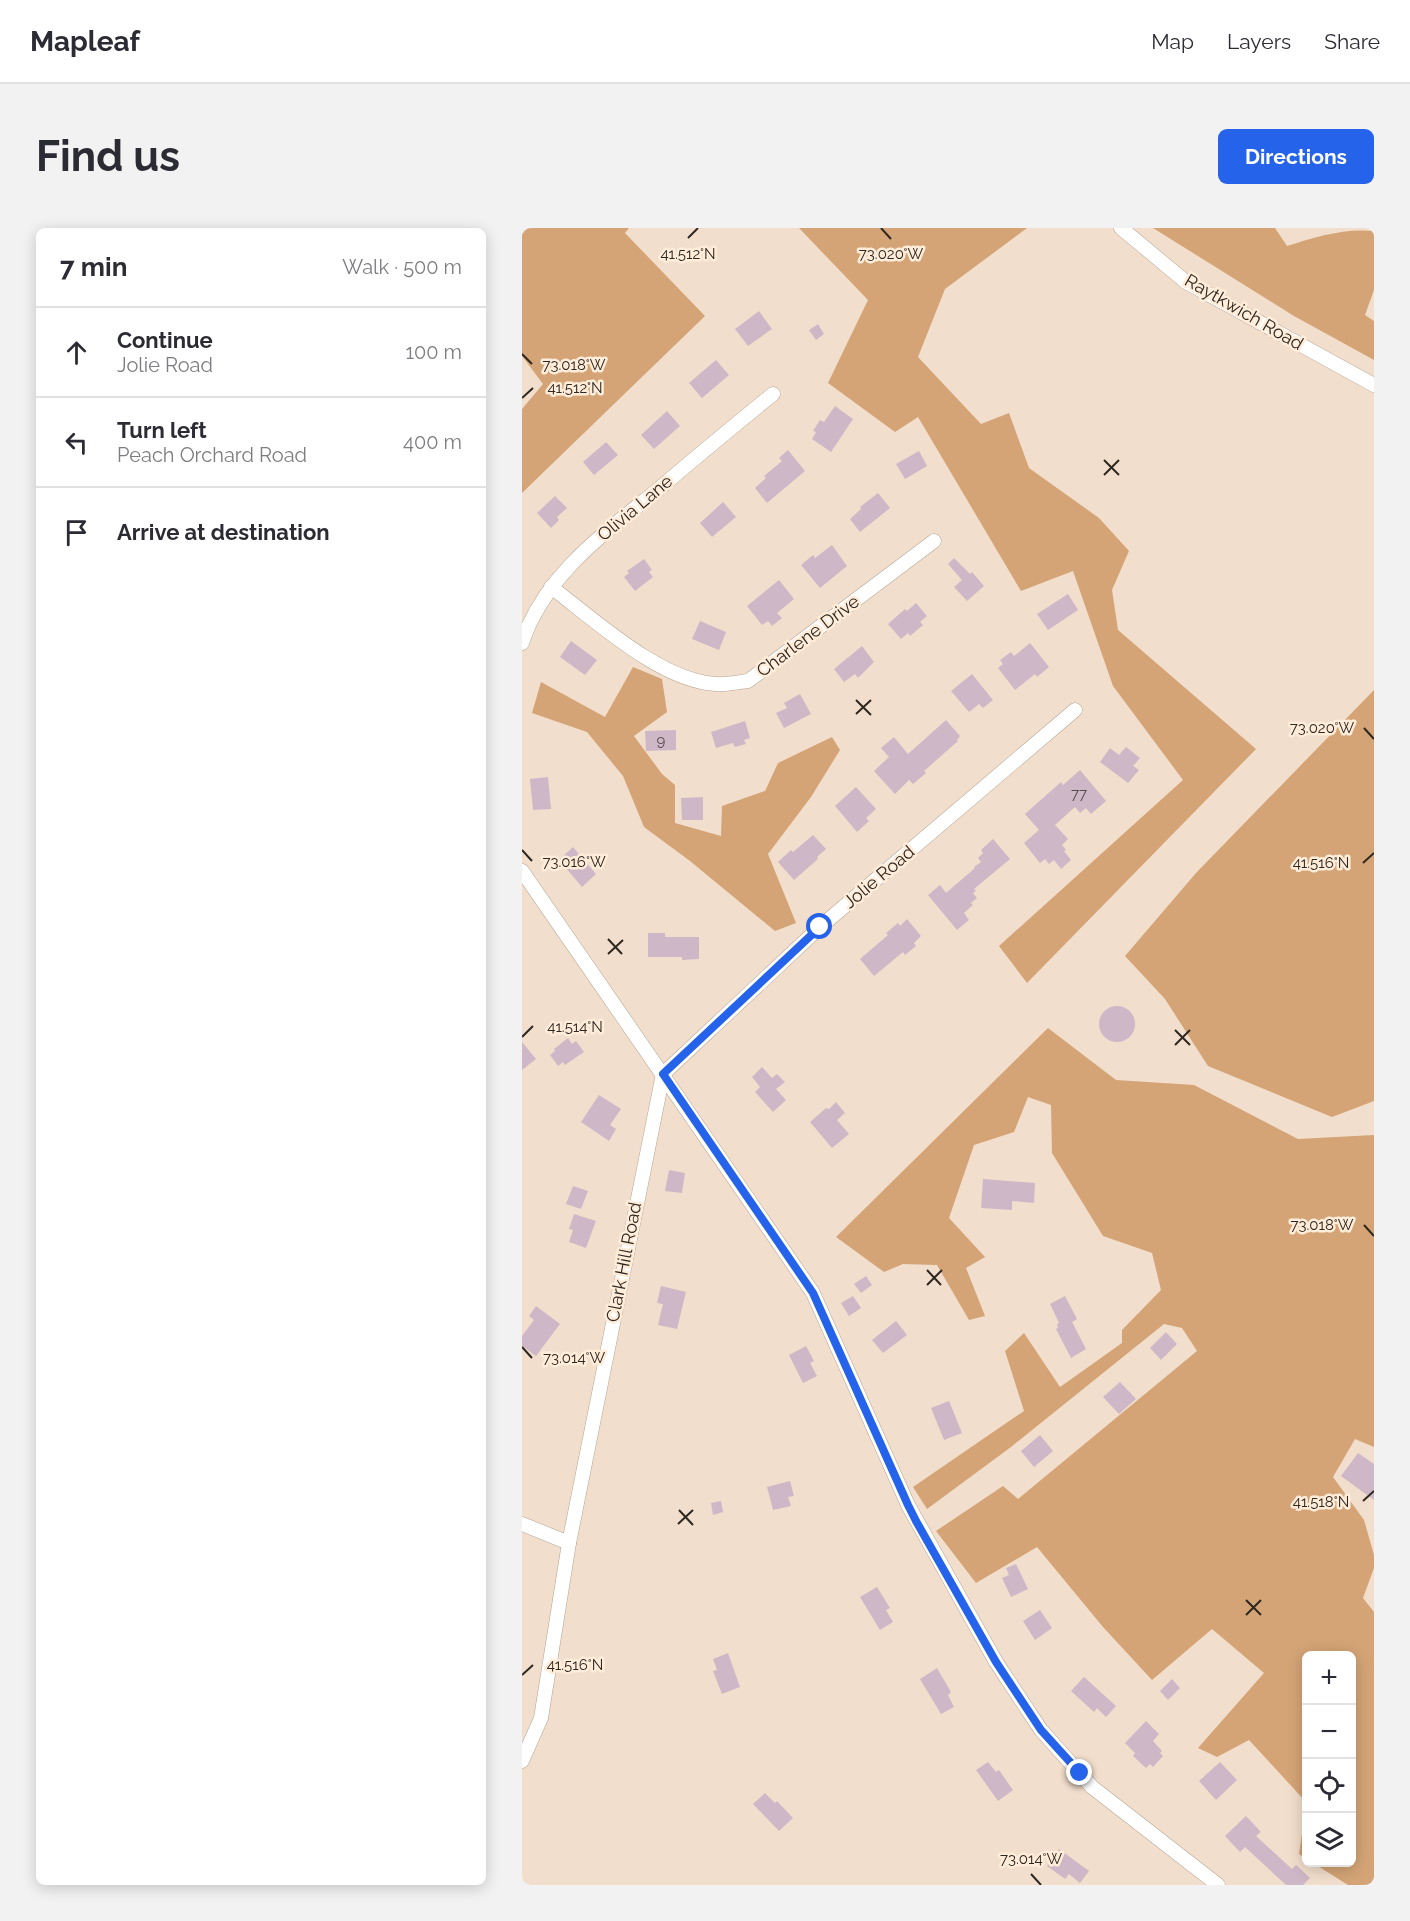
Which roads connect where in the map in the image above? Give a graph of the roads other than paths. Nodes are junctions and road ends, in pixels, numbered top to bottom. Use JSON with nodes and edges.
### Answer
{"nodes":[{"id":1,"x":1122,"y":228,"type":"edge"},
{"id":2,"x":1374,"y":385,"type":"edge"},
{"id":3,"x":773,"y":394,"type":"dead end"},
{"id":4,"x":934,"y":541,"type":"dead end"},
{"id":5,"x":551,"y":587,"type":"junction"},
{"id":6,"x":522,"y":643,"type":"edge"},
{"id":7,"x":1075,"y":710,"type":"dead end"},
{"id":8,"x":522,"y":871,"type":"edge"},
{"id":9,"x":663,"y":1074,"type":"junction"},
{"id":10,"x":522,"y":1524,"type":"edge"},
{"id":11,"x":569,"y":1543,"type":"junction"},
{"id":12,"x":522,"y":1761,"type":"edge"},
{"id":13,"x":1218,"y":1885,"type":"edge"}],
"edges":[{"from":1,"to":2,"type":"street","name":"Raytkwich Road"},
{"from":3,"to":5,"type":"street","name":"Olivia Lane"},
{"from":4,"to":5,"type":"street","name":"Charlene Drive"},
{"from":5,"to":6,"type":"street","name":"Olivia Lane"},
{"from":7,"to":9,"type":"street","name":"Jolie Road"},
{"from":8,"to":9,"type":"street"},
{"from":9,"to":11,"type":"street","name":"Clark Hill Road"},
{"from":9,"to":13,"type":"street"},
{"from":10,"to":11,"type":"street"},
{"from":11,"to":12,"type":"street","name":"Clark Hill Road"}]}
